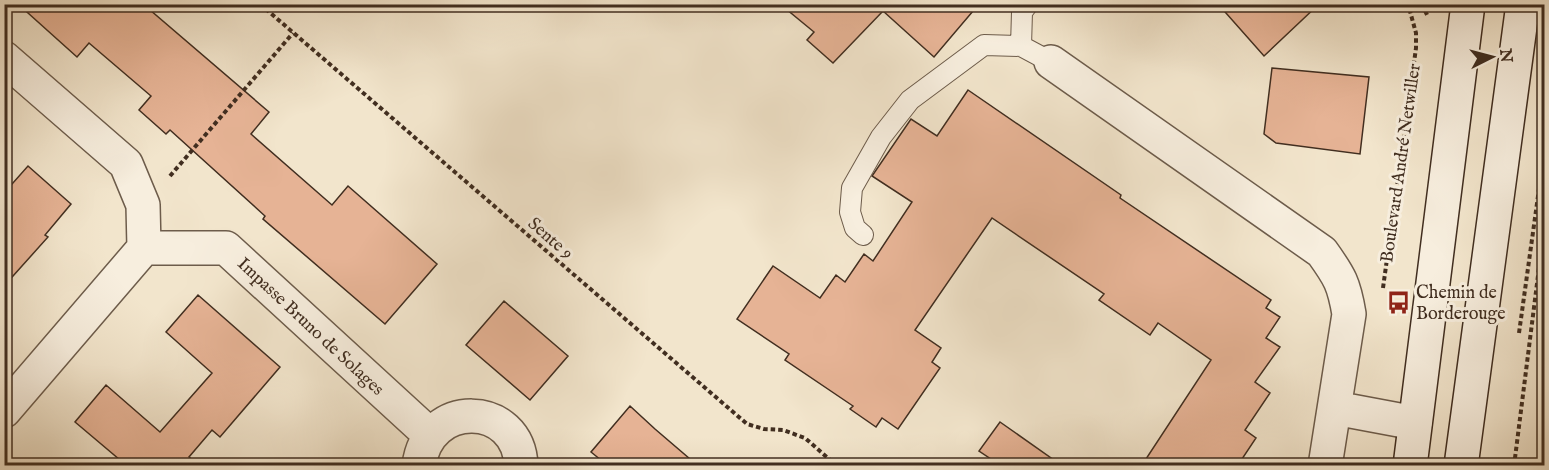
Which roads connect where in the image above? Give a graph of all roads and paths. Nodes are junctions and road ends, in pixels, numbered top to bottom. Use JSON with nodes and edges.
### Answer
{"nodes":[{"id":1,"x":260,"y":4,"type":"edge"},
{"id":2,"x":1028,"y":4,"type":"edge"},
{"id":3,"x":1408,"y":4,"type":"edge"},
{"id":4,"x":1422,"y":4,"type":"edge"},
{"id":5,"x":1468,"y":4,"type":"edge"},
{"id":6,"x":1523,"y":4,"type":"edge"},
{"id":7,"x":1429,"y":20,"type":"dead end"},
{"id":8,"x":293,"y":33,"type":"junction"},
{"id":9,"x":1021,"y":46,"type":"junction"},
{"id":10,"x":4,"y":58,"type":"edge"},
{"id":11,"x":1051,"y":62,"type":"joint"},
{"id":12,"x":126,"y":164,"type":"junction"},
{"id":13,"x":1545,"y":228,"type":"edge"},
{"id":14,"x":863,"y":236,"type":"dead end"},
{"id":15,"x":144,"y":248,"type":"junction"},
{"id":16,"x":1383,"y":293,"type":"dead end"},
{"id":17,"x":1335,"y":408,"type":"junction"},
{"id":18,"x":4,"y":411,"type":"edge"},
{"id":19,"x":1415,"y":423,"type":"junction"},
{"id":20,"x":430,"y":435,"type":"junction"},
{"id":21,"x":419,"y":465,"type":"edge"},
{"id":22,"x":521,"y":465,"type":"edge"},
{"id":23,"x":837,"y":465,"type":"edge"},
{"id":24,"x":1325,"y":465,"type":"edge"},
{"id":25,"x":1410,"y":465,"type":"edge"},
{"id":26,"x":1461,"y":465,"type":"edge"},
{"id":27,"x":1514,"y":465,"type":"edge"}],
"edges":[{"from":1,"to":8,"type":"path","name":"Sente 9"},
{"from":2,"to":9,"type":"lane"},
{"from":3,"to":16,"type":"path","name":"Boulevard André Netwiller"},
{"from":4,"to":7,"type":"path"},
{"from":5,"to":19,"type":"street"},
{"from":6,"to":26,"type":"street"},
{"from":8,"to":12,"type":"path"},
{"from":8,"to":23,"type":"path","name":"Sente 9"},
{"from":9,"to":11,"type":"lane"},
{"from":9,"to":14,"type":"lane"},
{"from":10,"to":12,"type":"street"},
{"from":11,"to":17,"type":"street"},
{"from":12,"to":15,"type":"street"},
{"from":13,"to":27,"type":"path"},
{"from":15,"to":18,"type":"street"},
{"from":15,"to":20,"type":"street","name":"Impasse Bruno de Solages"},
{"from":17,"to":19,"type":"street"},
{"from":17,"to":24,"type":"street"},
{"from":19,"to":25,"type":"street"},
{"from":20,"to":21,"type":"street"},
{"from":20,"to":22,"type":"street"}]}
